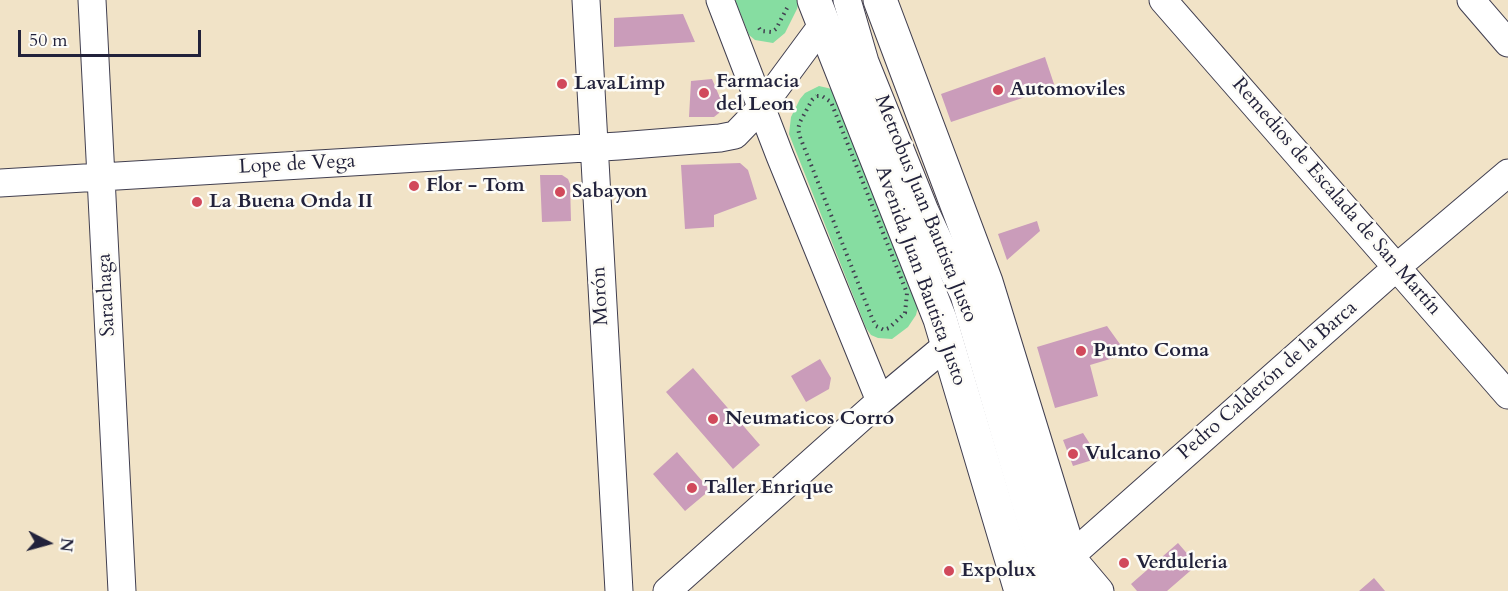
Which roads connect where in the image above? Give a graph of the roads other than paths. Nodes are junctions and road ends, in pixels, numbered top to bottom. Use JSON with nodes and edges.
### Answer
{"nodes":[{"id":1,"x":92,"y":0,"type":"edge"},
{"id":2,"x":586,"y":0,"type":"edge"},
{"id":3,"x":720,"y":0,"type":"edge"},
{"id":4,"x":847,"y":0,"type":"edge"},
{"id":5,"x":880,"y":0,"type":"edge"},
{"id":6,"x":1163,"y":0,"type":"edge"},
{"id":7,"x":1471,"y":0,"type":"edge"},
{"id":8,"x":824,"y":8,"type":"edge"},
{"id":9,"x":1508,"y":43,"type":"edge"},
{"id":10,"x":761,"y":108,"type":"junction"},
{"id":11,"x":594,"y":148,"type":"junction"},
{"id":12,"x":1508,"y":173,"type":"edge"},
{"id":13,"x":101,"y":177,"type":"junction"},
{"id":14,"x":0,"y":183,"type":"edge"},
{"id":15,"x":1397,"y":267,"type":"junction"},
{"id":16,"x":947,"y":345,"type":"junction"},
{"id":17,"x":1508,"y":395,"type":"edge"},
{"id":18,"x":880,"y":400,"type":"junction"},
{"id":19,"x":1044,"y":581,"type":"edge"},
{"id":20,"x":122,"y":591,"type":"edge"},
{"id":21,"x":619,"y":591,"type":"edge"},
{"id":22,"x":667,"y":591,"type":"edge"},
{"id":23,"x":1081,"y":591,"type":"edge"},
{"id":24,"x":1100,"y":591,"type":"edge"}],
"edges":[{"from":1,"to":13,"type":"street","name":"Sarachaga"},
{"from":2,"to":11,"type":"street","name":"Morón"},
{"from":3,"to":10,"type":"street"},
{"from":4,"to":19,"type":"street","name":"Metrobus Juan Bautista Justo"},
{"from":5,"to":19,"type":"main road","name":"Avenida Juan Bautista Justo"},
{"from":6,"to":15,"type":"street","name":"Remedios de Escalada de San Martín"},
{"from":7,"to":9,"type":"street"},
{"from":8,"to":10,"type":"street","name":"Lope de Vega"},
{"from":8,"to":16,"type":"main road","name":"Avenida Juan Bautista Justo"},
{"from":10,"to":11,"type":"street","name":"Lope de Vega"},
{"from":10,"to":18,"type":"street"},
{"from":11,"to":13,"type":"street","name":"Lope de Vega"},
{"from":11,"to":21,"type":"street","name":"Morón"},
{"from":12,"to":15,"type":"street","name":"Pedro Calderón de la Barca"},
{"from":13,"to":14,"type":"street","name":"Lope de Vega"},
{"from":13,"to":20,"type":"street","name":"Sarachaga"},
{"from":15,"to":17,"type":"street","name":"Remedios de Escalada de San Martín"},
{"from":15,"to":19,"type":"street","name":"Pedro Calderón de la Barca"},
{"from":16,"to":18,"type":"street"},
{"from":16,"to":19,"type":"main road","name":"Avenida Juan Bautista Justo"},
{"from":18,"to":22,"type":"street"},
{"from":19,"to":23,"type":"main road","name":"Avenida Juan Bautista Justo"},
{"from":19,"to":24,"type":"street"}]}
